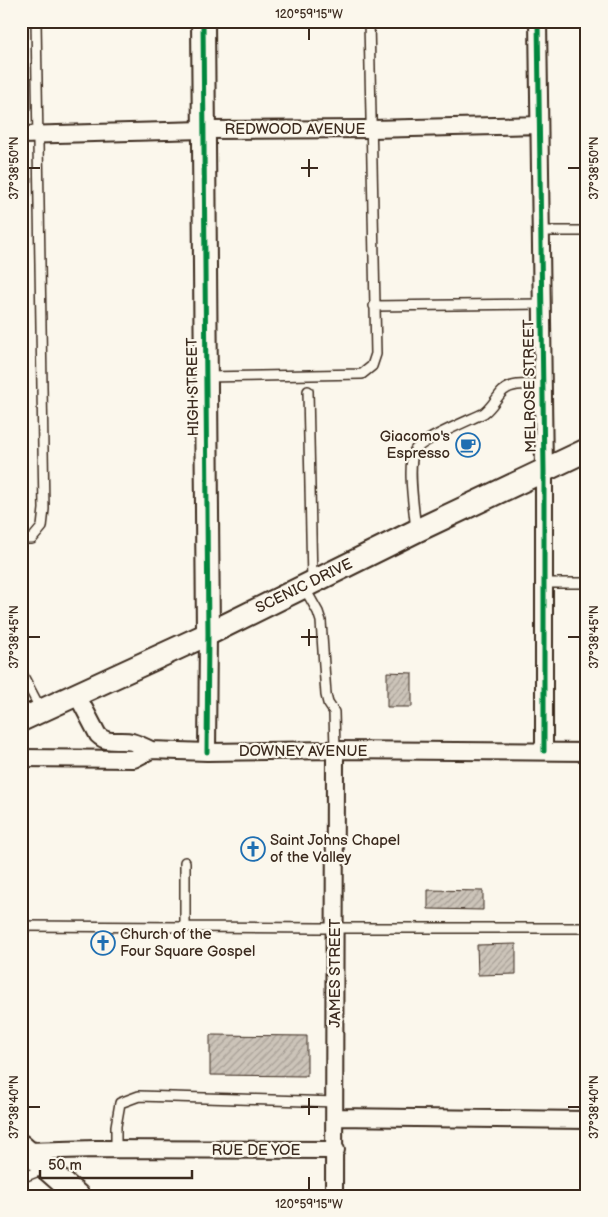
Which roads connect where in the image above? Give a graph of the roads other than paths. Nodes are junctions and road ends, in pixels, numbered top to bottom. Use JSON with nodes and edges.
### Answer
{"nodes":[{"id":1,"x":36,"y":21,"type":"edge"},
{"id":2,"x":203,"y":21,"type":"edge"},
{"id":3,"x":370,"y":21,"type":"edge"},
{"id":4,"x":538,"y":21,"type":"edge"},
{"id":5,"x":539,"y":125,"type":"junction"},
{"id":6,"x":371,"y":129,"type":"junction"},
{"id":7,"x":203,"y":130,"type":"junction"},
{"id":8,"x":29,"y":135,"type":"edge"},
{"id":9,"x":540,"y":231,"type":"junction"},
{"id":10,"x":587,"y":231,"type":"edge"},
{"id":11,"x":542,"y":304,"type":"junction"},
{"id":12,"x":374,"y":306,"type":"junction"},
{"id":13,"x":205,"y":377,"type":"junction"},
{"id":14,"x":542,"y":385,"type":"junction"},
{"id":15,"x":308,"y":390,"type":"dead end"},
{"id":16,"x":587,"y":450,"type":"edge"},
{"id":17,"x":544,"y":471,"type":"junction"},
{"id":18,"x":416,"y":531,"type":"junction"},
{"id":19,"x":21,"y":539,"type":"edge"},
{"id":20,"x":544,"y":583,"type":"junction"},
{"id":21,"x":587,"y":583,"type":"edge"},
{"id":22,"x":308,"y":584,"type":"junction"},
{"id":23,"x":208,"y":634,"type":"junction"},
{"id":24,"x":21,"y":672,"type":"edge"},
{"id":25,"x":77,"y":695,"type":"junction"},
{"id":26,"x":42,"y":712,"type":"junction"},
{"id":27,"x":21,"y":720,"type":"edge"},
{"id":28,"x":151,"y":750,"type":"junction"},
{"id":29,"x":335,"y":750,"type":"junction"},
{"id":30,"x":544,"y":751,"type":"junction"},
{"id":31,"x":207,"y":752,"type":"junction"},
{"id":32,"x":587,"y":752,"type":"edge"},
{"id":33,"x":21,"y":758,"type":"edge"},
{"id":34,"x":185,"y":862,"type":"dead end"},
{"id":35,"x":21,"y":926,"type":"edge"},
{"id":36,"x":185,"y":927,"type":"junction"},
{"id":37,"x":335,"y":928,"type":"junction"},
{"id":38,"x":587,"y":928,"type":"edge"},
{"id":39,"x":336,"y":1110,"type":"junction"},
{"id":40,"x":587,"y":1120,"type":"edge"},
{"id":41,"x":23,"y":1149,"type":"edge"},
{"id":42,"x":116,"y":1149,"type":"junction"},
{"id":43,"x":336,"y":1150,"type":"junction"},
{"id":44,"x":47,"y":1168,"type":"junction"},
{"id":45,"x":21,"y":1178,"type":"edge"},
{"id":46,"x":78,"y":1196,"type":"edge"},
{"id":47,"x":334,"y":1196,"type":"edge"}],
"edges":[{"from":1,"to":8,"type":"lane"},
{"from":2,"to":7,"type":"main road","name":"HIGH STREET"},
{"from":3,"to":6,"type":"lane"},
{"from":4,"to":5,"type":"street","name":"MELROSE STREET"},
{"from":5,"to":6,"type":"street","name":"REDWOOD AVENUE"},
{"from":5,"to":9,"type":"street","name":"MELROSE STREET"},
{"from":6,"to":7,"type":"street","name":"REDWOOD AVENUE"},
{"from":6,"to":12,"type":"lane"},
{"from":7,"to":8,"type":"street","name":"REDWOOD AVENUE"},
{"from":7,"to":13,"type":"main road","name":"HIGH STREET"},
{"from":8,"to":19,"type":"lane"},
{"from":9,"to":10,"type":"lane"},
{"from":9,"to":11,"type":"street","name":"MELROSE STREET"},
{"from":11,"to":12,"type":"lane"},
{"from":11,"to":14,"type":"street","name":"MELROSE STREET"},
{"from":12,"to":13,"type":"lane"},
{"from":13,"to":23,"type":"main road","name":"HIGH STREET"},
{"from":14,"to":17,"type":"street","name":"MELROSE STREET"},
{"from":14,"to":18,"type":"lane"},
{"from":15,"to":22,"type":"lane"},
{"from":16,"to":17,"type":"main road","name":"SCENIC DRIVE"},
{"from":17,"to":18,"type":"main road","name":"SCENIC DRIVE"},
{"from":17,"to":20,"type":"street","name":"MELROSE STREET"},
{"from":18,"to":22,"type":"main road","name":"SCENIC DRIVE"},
{"from":20,"to":21,"type":"lane"},
{"from":20,"to":30,"type":"street","name":"MELROSE STREET"},
{"from":22,"to":23,"type":"main road","name":"SCENIC DRIVE"},
{"from":22,"to":29,"type":"lane"},
{"from":23,"to":25,"type":"main road","name":"SCENIC DRIVE"},
{"from":23,"to":31,"type":"street","name":"HIGH STREET"},
{"from":24,"to":26,"type":"lane"},
{"from":25,"to":26,"type":"main road","name":"SCENIC DRIVE"},
{"from":25,"to":28,"type":"street"},
{"from":26,"to":27,"type":"main road","name":"SCENIC DRIVE"},
{"from":28,"to":31,"type":"street","name":"DOWNEY AVENUE"},
{"from":28,"to":33,"type":"street","name":"DOWNEY AVENUE"},
{"from":29,"to":30,"type":"street","name":"DOWNEY AVENUE"},
{"from":29,"to":31,"type":"street","name":"DOWNEY AVENUE"},
{"from":29,"to":37,"type":"street","name":"JAMES STREET"},
{"from":30,"to":32,"type":"street","name":"DOWNEY AVENUE"},
{"from":34,"to":36,"type":"lane"},
{"from":35,"to":36,"type":"lane"},
{"from":36,"to":37,"type":"lane"},
{"from":37,"to":38,"type":"lane"},
{"from":37,"to":39,"type":"street","name":"JAMES STREET"},
{"from":39,"to":40,"type":"street"},
{"from":39,"to":42,"type":"lane"},
{"from":39,"to":43,"type":"street","name":"JAMES STREET"},
{"from":41,"to":42,"type":"street","name":"RUE DE YOE"},
{"from":41,"to":44,"type":"main road"},
{"from":42,"to":43,"type":"street","name":"RUE DE YOE"},
{"from":43,"to":47,"type":"street","name":"JAMES STREET"},
{"from":44,"to":45,"type":"lane"},
{"from":44,"to":46,"type":"main road"}]}
